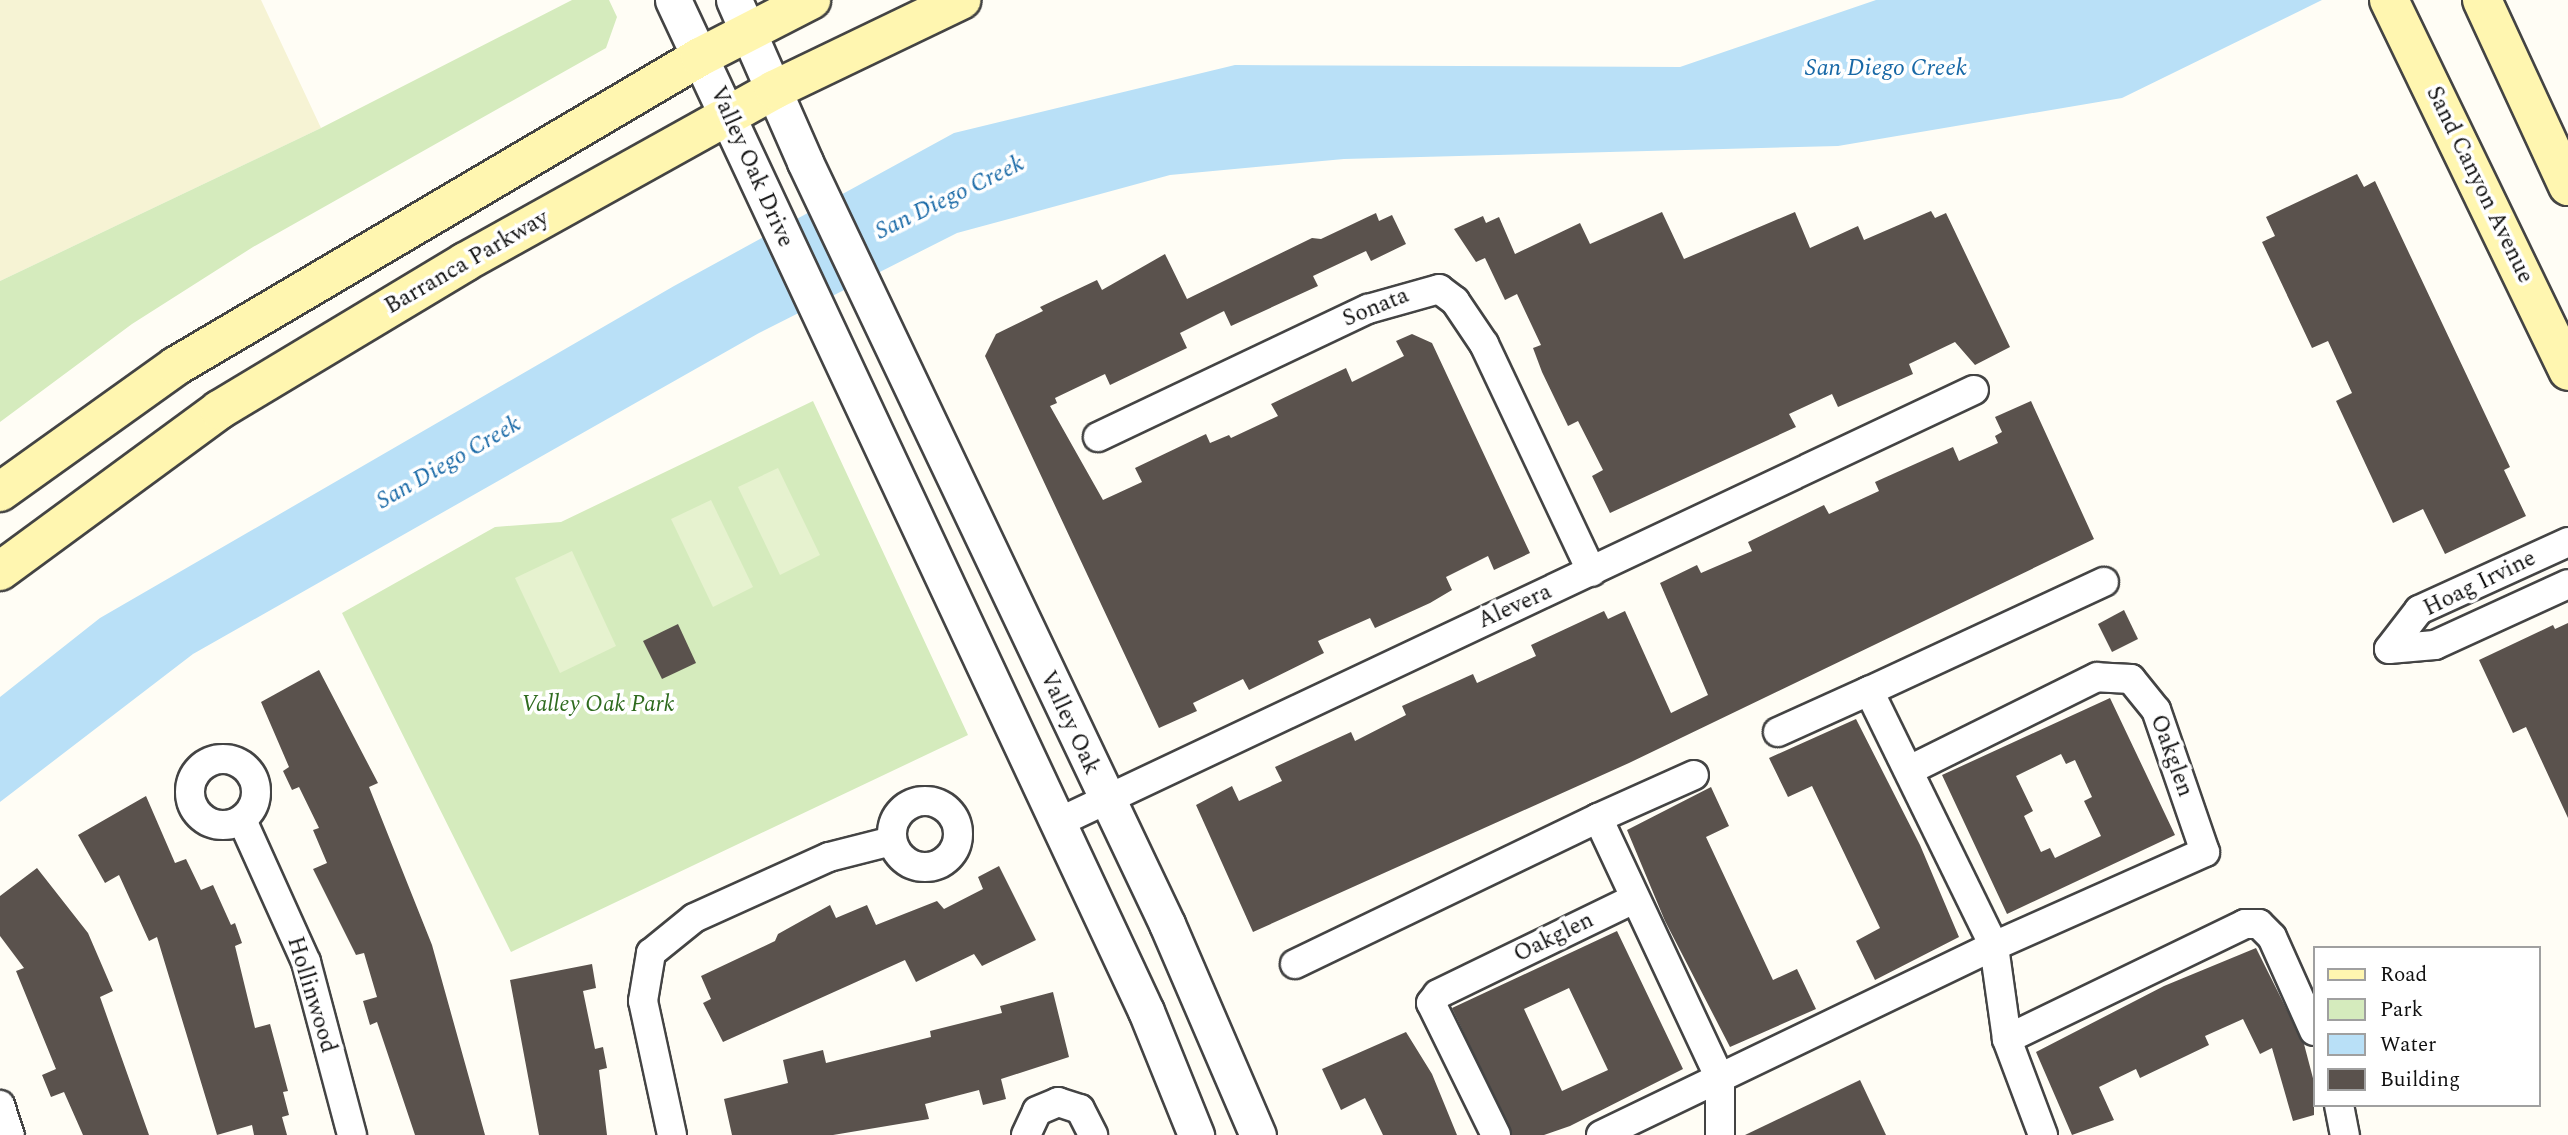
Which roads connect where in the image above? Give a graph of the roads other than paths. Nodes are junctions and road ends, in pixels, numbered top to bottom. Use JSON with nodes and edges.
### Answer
{"nodes":[{"id":1,"x":673,"y":0,"type":"edge"},
{"id":2,"x":811,"y":0,"type":"edge"},
{"id":3,"x":961,"y":0,"type":"edge"},
{"id":4,"x":2482,"y":0,"type":"edge"},
{"id":5,"x":2391,"y":4,"type":"edge"},
{"id":6,"x":741,"y":15,"type":"edge"},
{"id":7,"x":700,"y":57,"type":"junction"},
{"id":8,"x":774,"y":90,"type":"junction"},
{"id":9,"x":729,"y":115,"type":"junction"},
{"id":10,"x":2568,"y":186,"type":"edge"},
{"id":11,"x":2568,"y":371,"type":"edge"},
{"id":12,"x":1974,"y":390,"type":"dead end"},
{"id":13,"x":1098,"y":437,"type":"dead end"},
{"id":14,"x":0,"y":492,"type":"edge"},
{"id":15,"x":2568,"y":542,"type":"edge"},
{"id":16,"x":0,"y":571,"type":"edge"},
{"id":17,"x":1592,"y":572,"type":"junction"},
{"id":18,"x":2104,"y":582,"type":"dead end"},
{"id":19,"x":2568,"y":584,"type":"edge"},
{"id":20,"x":1869,"y":691,"type":"junction"},
{"id":21,"x":1778,"y":732,"type":"dead end"},
{"id":22,"x":1910,"y":770,"type":"junction"},
{"id":23,"x":1694,"y":775,"type":"dead end"},
{"id":24,"x":1105,"y":800,"type":"junction"},
{"id":25,"x":1598,"y":818,"type":"junction"},
{"id":26,"x":242,"y":820,"type":"dead end"},
{"id":27,"x":1057,"y":823,"type":"junction"},
{"id":28,"x":892,"y":841,"type":"dead end"},
{"id":29,"x":1632,"y":900,"type":"junction"},
{"id":30,"x":1994,"y":946,"type":"junction"},
{"id":31,"x":1296,"y":964,"type":"dead end"},
{"id":32,"x":2312,"y":1027,"type":"edge"},
{"id":33,"x":2007,"y":1039,"type":"junction"},
{"id":34,"x":1720,"y":1079,"type":"junction"},
{"id":35,"x":0,"y":1105,"type":"edge"},
{"id":36,"x":2339,"y":1107,"type":"edge"},
{"id":37,"x":10,"y":1135,"type":"edge"},
{"id":38,"x":352,"y":1135,"type":"edge"},
{"id":39,"x":672,"y":1135,"type":"edge"},
{"id":40,"x":1026,"y":1135,"type":"edge"},
{"id":41,"x":1093,"y":1135,"type":"edge"},
{"id":42,"x":1196,"y":1135,"type":"edge"},
{"id":43,"x":1258,"y":1135,"type":"edge"},
{"id":44,"x":1496,"y":1135,"type":"edge"},
{"id":45,"x":1601,"y":1135,"type":"edge"},
{"id":46,"x":1720,"y":1135,"type":"edge"},
{"id":47,"x":2043,"y":1135,"type":"edge"},
{"id":48,"x":2345,"y":1135,"type":"edge"}],
"edges":[{"from":1,"to":7,"type":"street","name":"Valley Oak Drive"},
{"from":2,"to":6,"type":"main road"},
{"from":3,"to":8,"type":"main road","name":"Barranca Parkway"},
{"from":4,"to":10,"type":"main road"},
{"from":5,"to":11,"type":"main road","name":"Sand Canyon Avenue"},
{"from":6,"to":7,"type":"main road"},
{"from":6,"to":8,"type":"street"},
{"from":7,"to":9,"type":"street","name":"Valley Oak Drive"},
{"from":7,"to":14,"type":"main road"},
{"from":8,"to":9,"type":"main road","name":"Barranca Parkway"},
{"from":8,"to":24,"type":"street","name":"Valley Oak"},
{"from":9,"to":16,"type":"main road","name":"Barranca Parkway"},
{"from":9,"to":27,"type":"street","name":"Valley Oak Drive"},
{"from":12,"to":17,"type":"street","name":"Alevera"},
{"from":13,"to":17,"type":"street","name":"Sonata"},
{"from":15,"to":19,"type":"street","name":"Hoag Irvine"},
{"from":17,"to":24,"type":"street","name":"Alevera"},
{"from":18,"to":20,"type":"street"},
{"from":20,"to":21,"type":"street"},
{"from":20,"to":22,"type":"street"},
{"from":22,"to":30,"type":"street"},
{"from":22,"to":30,"type":"street","name":"Oakglen"},
{"from":23,"to":25,"type":"street"},
{"from":24,"to":27,"type":"street","name":"Alevera"},
{"from":24,"to":43,"type":"street","name":"Valley Oak"},
{"from":25,"to":29,"type":"street"},
{"from":25,"to":31,"type":"street"},
{"from":26,"to":38,"type":"street","name":"Hollinwood"},
{"from":27,"to":42,"type":"street"},
{"from":28,"to":39,"type":"street"},
{"from":29,"to":34,"type":"street"},
{"from":29,"to":44,"type":"street","name":"Oakglen"},
{"from":30,"to":33,"type":"street"},
{"from":30,"to":34,"type":"street","name":"Oakglen"},
{"from":32,"to":33,"type":"street"},
{"from":33,"to":47,"type":"street"},
{"from":34,"to":45,"type":"street","name":"Oakglen"},
{"from":34,"to":46,"type":"street"},
{"from":35,"to":37,"type":"street"},
{"from":36,"to":48,"type":"street"},
{"from":40,"to":41,"type":"street"}]}
